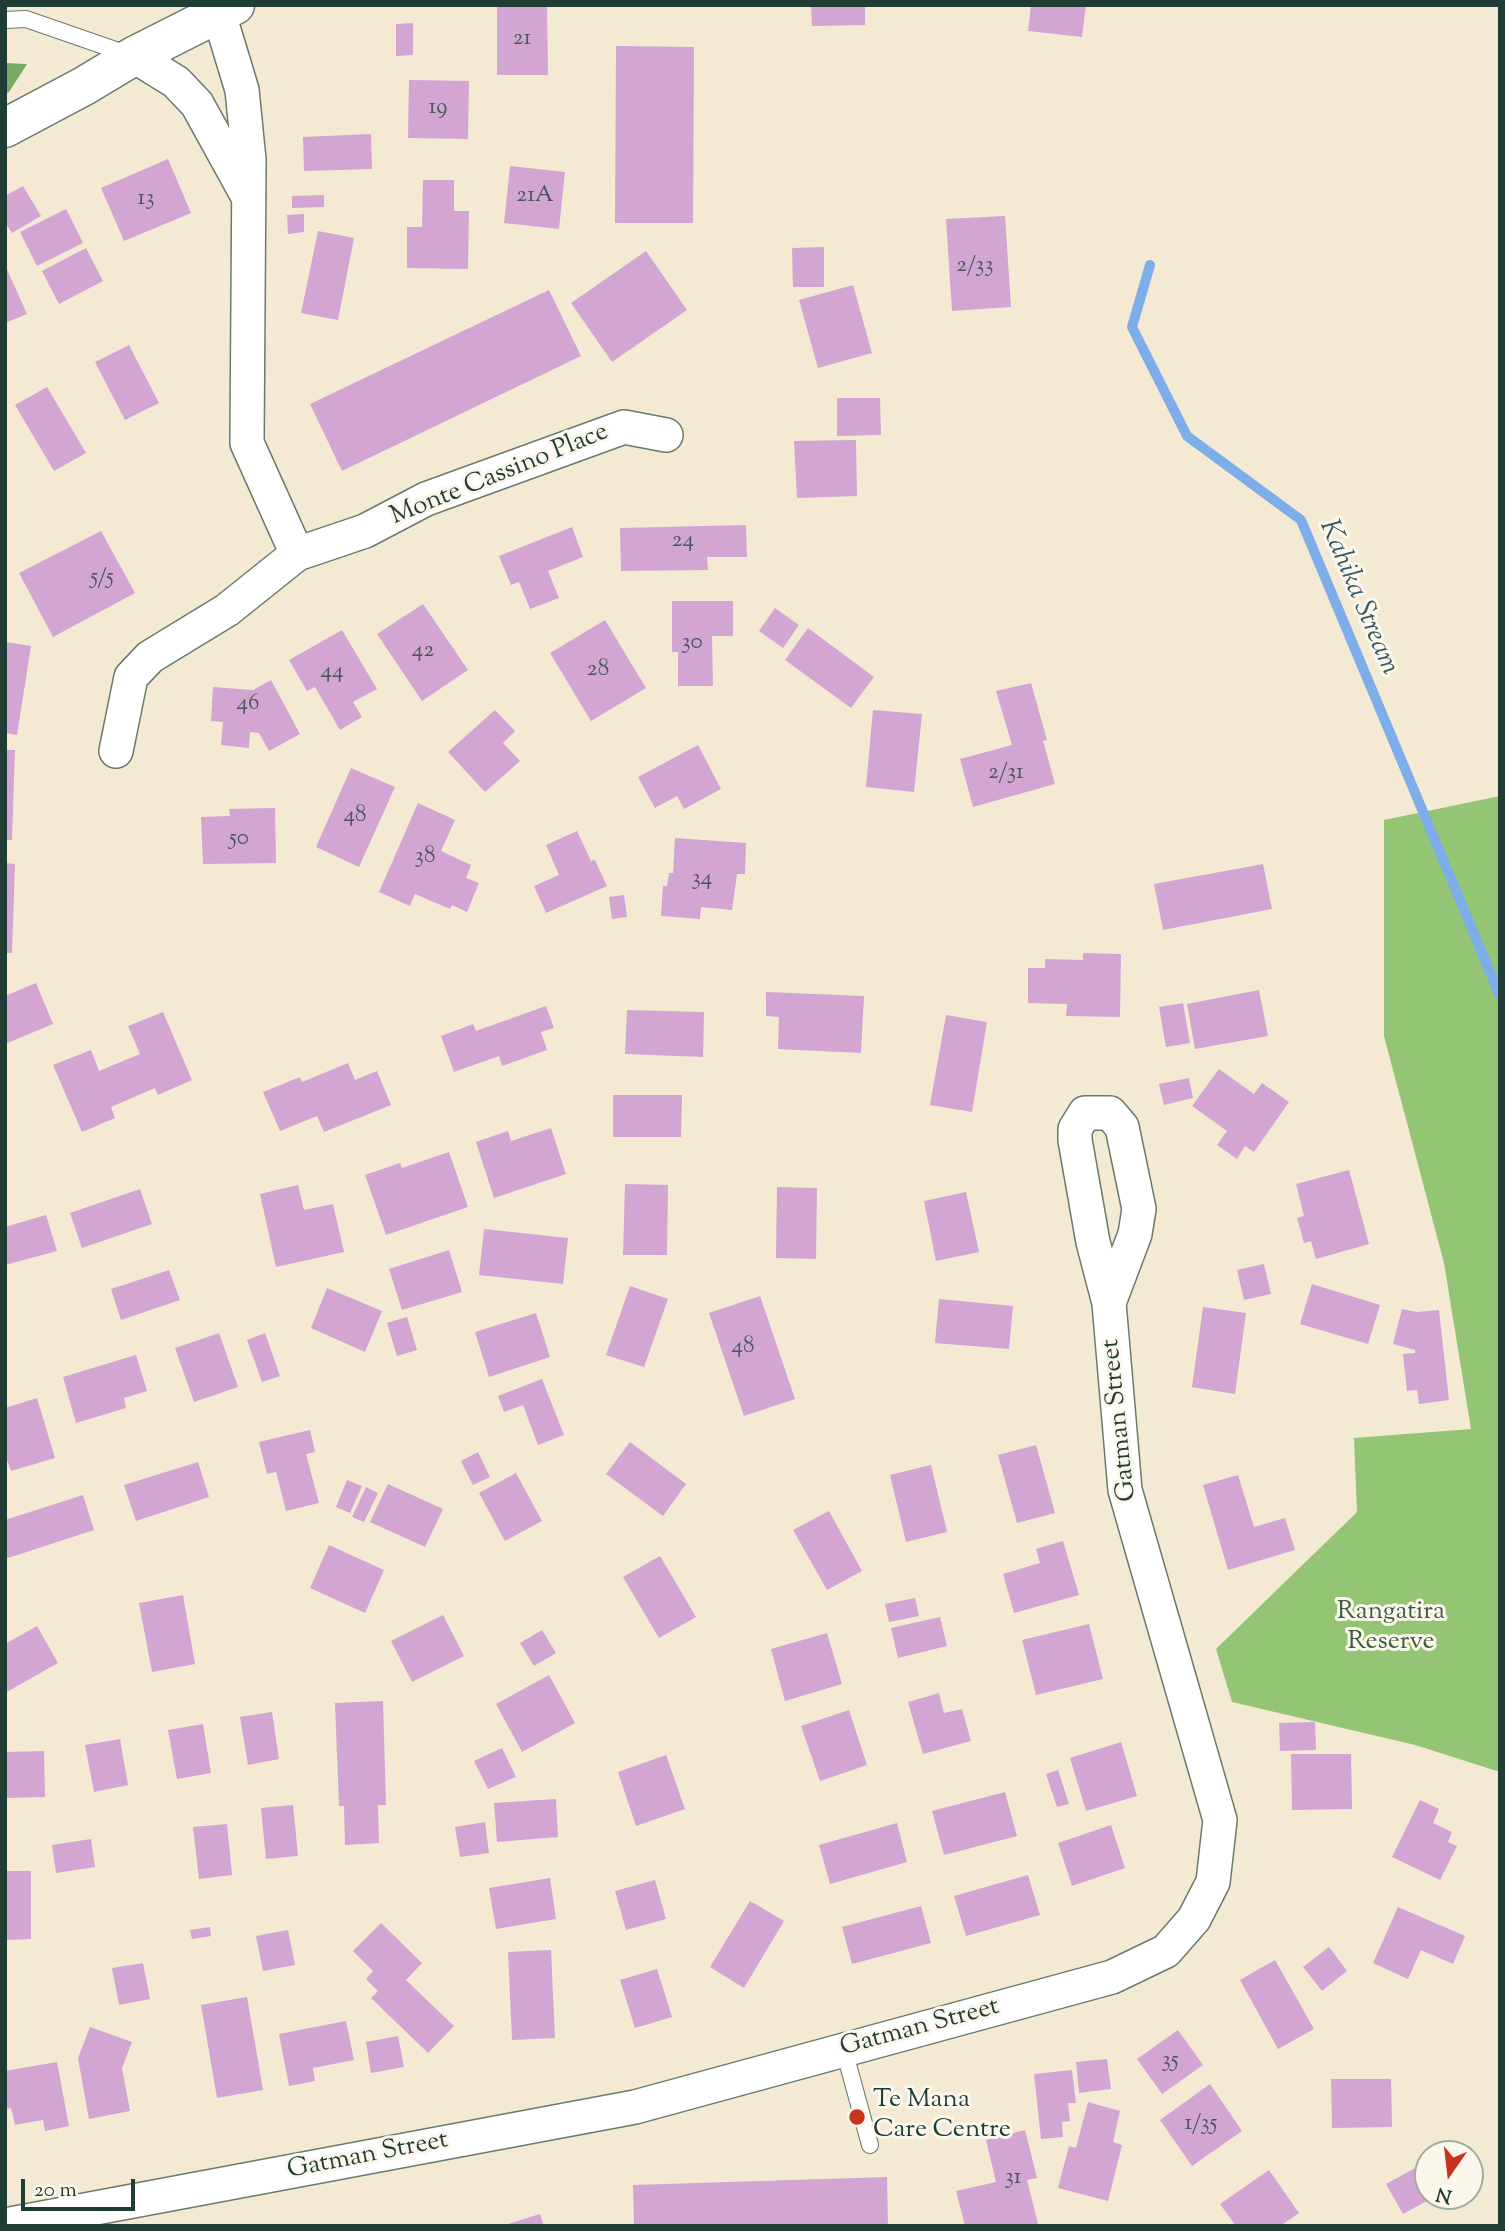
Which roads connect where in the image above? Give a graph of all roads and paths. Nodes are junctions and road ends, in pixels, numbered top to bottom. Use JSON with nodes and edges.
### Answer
{"nodes":[{"id":1,"x":227,"y":10,"type":"edge"},
{"id":2,"x":5,"y":20,"type":"edge"},
{"id":3,"x":134,"y":56,"type":"junction"},
{"id":4,"x":5,"y":128,"type":"edge"},
{"id":5,"x":250,"y":201,"type":"junction"},
{"id":6,"x":666,"y":435,"type":"dead end"},
{"id":7,"x":297,"y":554,"type":"junction"},
{"id":8,"x":116,"y":751,"type":"dead end"},
{"id":9,"x":1109,"y":1303,"type":"junction"},
{"id":10,"x":844,"y":2050,"type":"junction"},
{"id":11,"x":870,"y":2145,"type":"dead end"},
{"id":12,"x":5,"y":2225,"type":"edge"}],
"edges":[{"from":1,"to":3,"type":"main road"},
{"from":1,"to":5,"type":"street"},
{"from":2,"to":3,"type":"lane"},
{"from":3,"to":4,"type":"main road"},
{"from":3,"to":5,"type":"street"},
{"from":5,"to":7,"type":"street"},
{"from":6,"to":7,"type":"street","name":"Monte Cassino Place"},
{"from":7,"to":8,"type":"street","name":"Monte Cassino Place"},
{"from":9,"to":9,"type":"street","name":"Gatman Street"},
{"from":9,"to":10,"type":"street","name":"Gatman Street"},
{"from":10,"to":11,"type":"lane"},
{"from":10,"to":12,"type":"street","name":"Gatman Street"}]}
